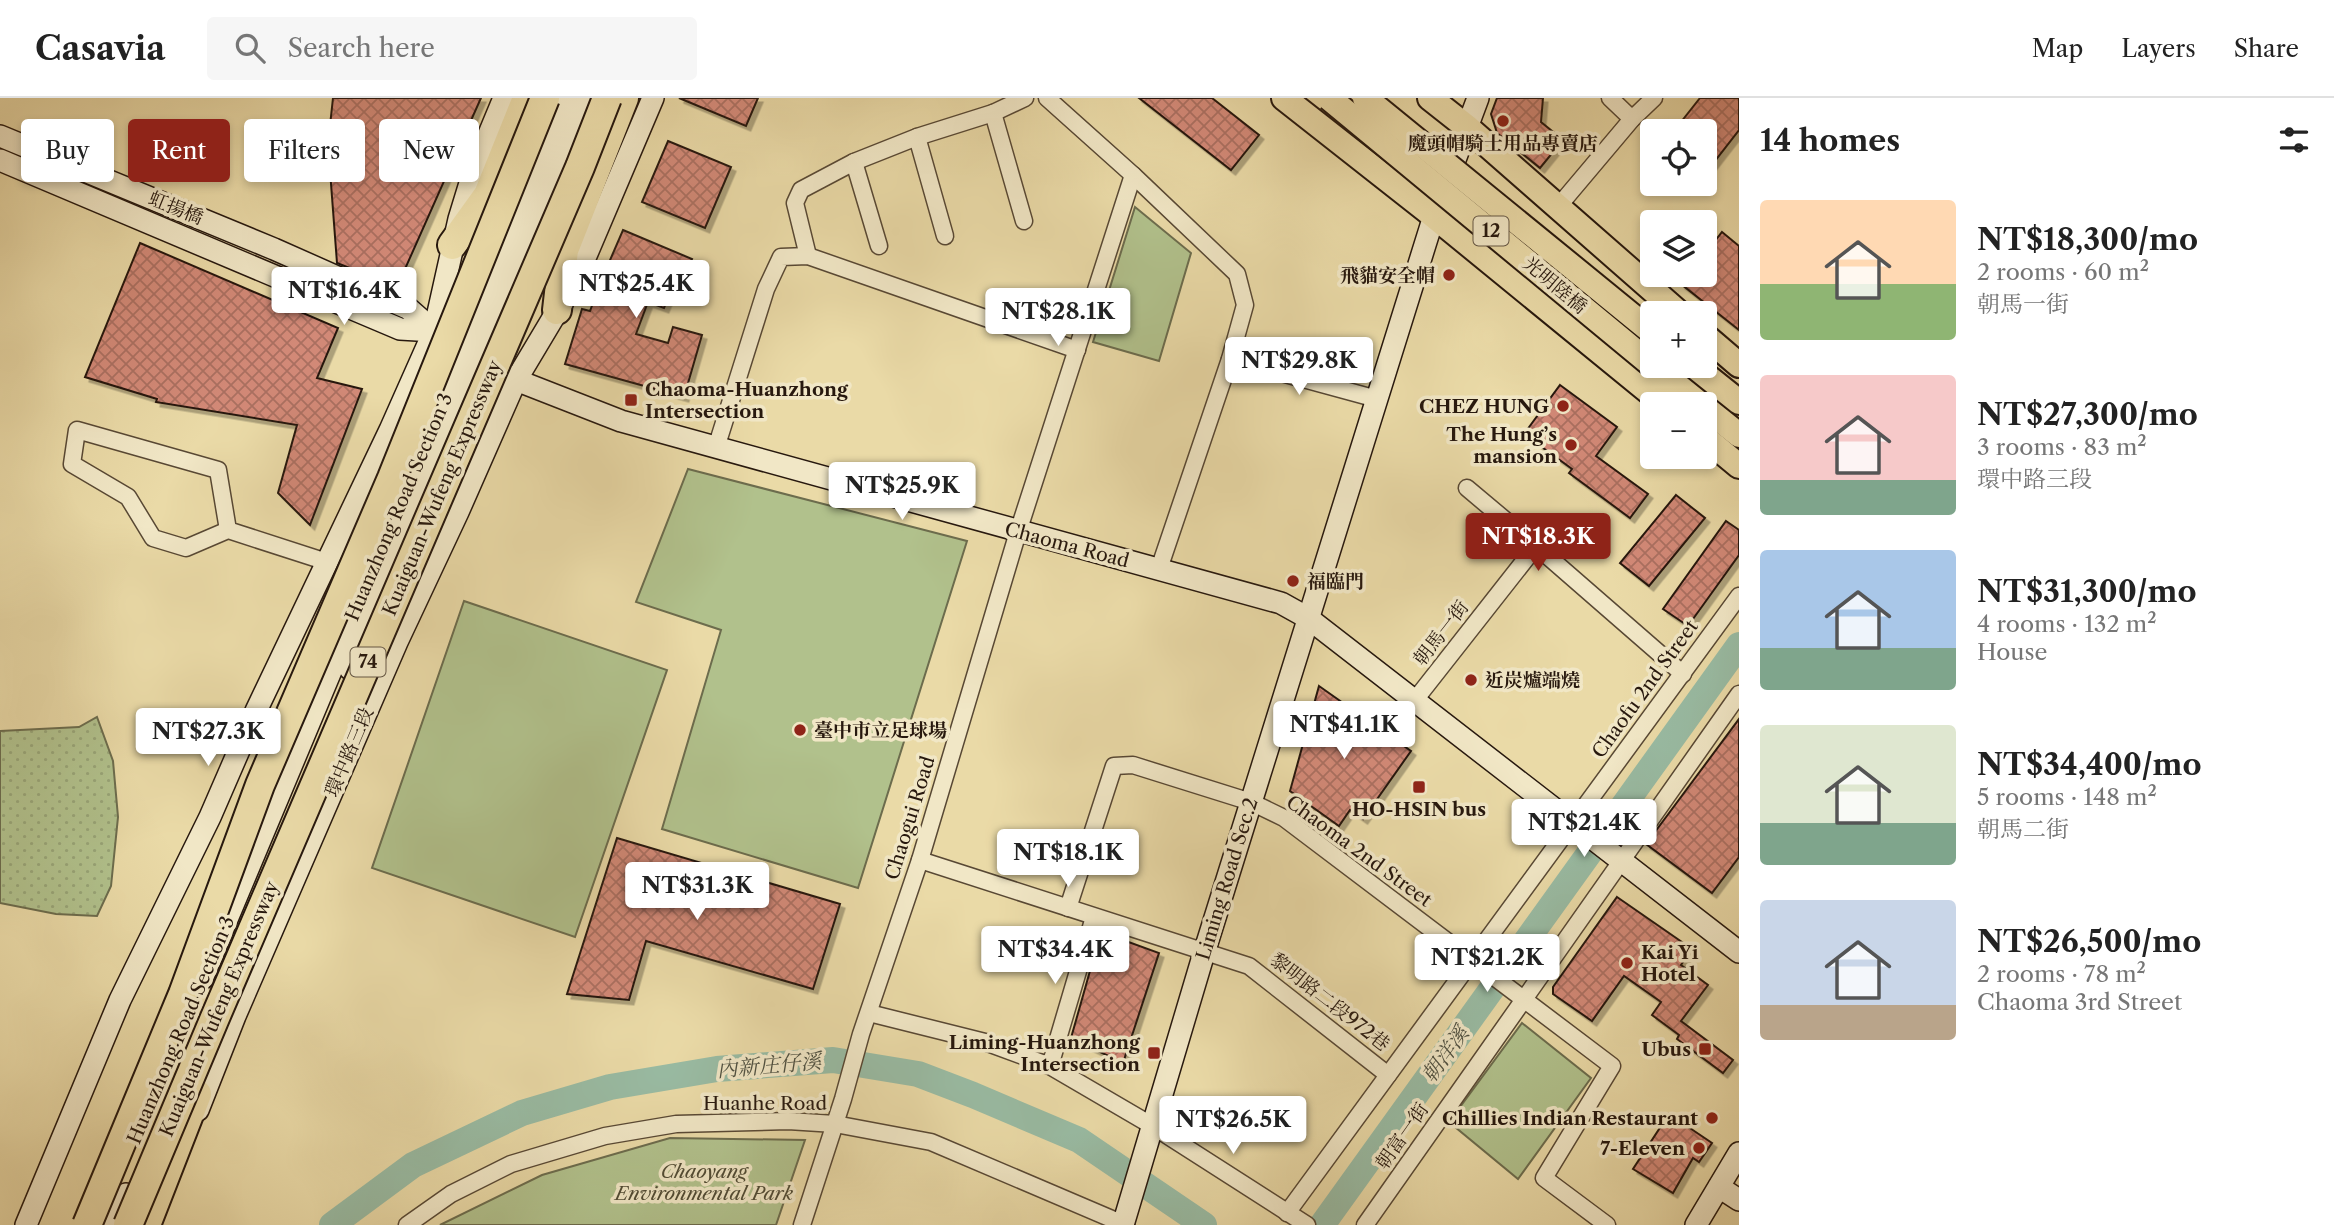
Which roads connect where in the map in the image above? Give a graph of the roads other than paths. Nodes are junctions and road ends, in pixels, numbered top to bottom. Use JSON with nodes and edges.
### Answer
{"nodes":[{"id":1,"x":504,"y":98,"type":"edge"},
{"id":2,"x":527,"y":98,"type":"edge"},
{"id":3,"x":545,"y":98,"type":"edge"},
{"id":4,"x":566,"y":98,"type":"edge"},
{"id":5,"x":585,"y":98,"type":"edge"},
{"id":6,"x":607,"y":98,"type":"edge"},
{"id":7,"x":624,"y":98,"type":"edge"},
{"id":8,"x":653,"y":98,"type":"edge"},
{"id":9,"x":1025,"y":98,"type":"edge"},
{"id":10,"x":1047,"y":98,"type":"edge"},
{"id":11,"x":1284,"y":98,"type":"edge"},
{"id":12,"x":1329,"y":98,"type":"edge"},
{"id":13,"x":1365,"y":98,"type":"edge"},
{"id":14,"x":1430,"y":98,"type":"edge"},
{"id":15,"x":1478,"y":98,"type":"edge"},
{"id":16,"x":1610,"y":98,"type":"edge"},
{"id":17,"x":1654,"y":98,"type":"edge"},
{"id":18,"x":993,"y":113,"type":"junction"},
{"id":19,"x":1632,"y":120,"type":"junction"},
{"id":20,"x":1468,"y":128,"type":"junction"},
{"id":21,"x":0,"y":136,"type":"edge"},
{"id":22,"x":917,"y":137,"type":"junction"},
{"id":23,"x":0,"y":160,"type":"edge"},
{"id":24,"x":854,"y":162,"type":"junction"},
{"id":25,"x":1133,"y":175,"type":"junction"},
{"id":26,"x":1557,"y":208,"type":"junction"},
{"id":27,"x":1434,"y":216,"type":"junction"},
{"id":28,"x":1024,"y":221,"type":"dead end"},
{"id":29,"x":945,"y":236,"type":"dead end"},
{"id":30,"x":452,"y":245,"type":"junction"},
{"id":31,"x":879,"y":246,"type":"dead end"},
{"id":32,"x":274,"y":249,"type":"joint"},
{"id":33,"x":808,"y":256,"type":"junction"},
{"id":34,"x":266,"y":271,"type":"joint"},
{"id":35,"x":1665,"y":301,"type":"edge"},
{"id":36,"x":557,"y":310,"type":"junction"},
{"id":37,"x":1640,"y":322,"type":"edge"},
{"id":38,"x":434,"y":331,"type":"junction"},
{"id":39,"x":1717,"y":346,"type":"edge"},
{"id":40,"x":1077,"y":350,"type":"junction"},
{"id":41,"x":1640,"y":354,"type":"edge"},
{"id":42,"x":472,"y":356,"type":"junction"},
{"id":43,"x":1230,"y":359,"type":"junction"},
{"id":44,"x":1739,"y":365,"type":"edge"},
{"id":45,"x":1669,"y":378,"type":"edge"},
{"id":46,"x":1709,"y":378,"type":"edge"},
{"id":47,"x":516,"y":380,"type":"junction"},
{"id":48,"x":1649,"y":392,"type":"edge"},
{"id":49,"x":1685,"y":392,"type":"edge"},
{"id":50,"x":1377,"y":399,"type":"junction"},
{"id":51,"x":1739,"y":402,"type":"edge"},
{"id":52,"x":1717,"y":418,"type":"edge"},
{"id":53,"x":1739,"y":435,"type":"edge"},
{"id":54,"x":716,"y":448,"type":"junction"},
{"id":55,"x":1717,"y":448,"type":"edge"},
{"id":56,"x":1739,"y":466,"type":"edge"},
{"id":57,"x":1467,"y":488,"type":"dead end"},
{"id":58,"x":228,"y":530,"type":"junction"},
{"id":59,"x":1018,"y":532,"type":"junction"},
{"id":60,"x":1536,"y":546,"type":"junction"},
{"id":61,"x":327,"y":562,"type":"junction"},
{"id":62,"x":1159,"y":569,"type":"junction"},
{"id":63,"x":1739,"y":596,"type":"edge"},
{"id":64,"x":1308,"y":618,"type":"junction"},
{"id":65,"x":1683,"y":674,"type":"junction"},
{"id":66,"x":1739,"y":694,"type":"edge"},
{"id":67,"x":1415,"y":700,"type":"junction"},
{"id":68,"x":1251,"y":802,"type":"junction"},
{"id":69,"x":1572,"y":824,"type":"junction"},
{"id":70,"x":920,"y":860,"type":"junction"},
{"id":71,"x":1621,"y":861,"type":"junction"},
{"id":72,"x":1068,"y":908,"type":"junction"},
{"id":73,"x":1094,"y":917,"type":"junction"},
{"id":74,"x":1739,"y":951,"type":"edge"},
{"id":75,"x":1204,"y":953,"type":"junction"},
{"id":76,"x":1472,"y":960,"type":"junction"},
{"id":77,"x":183,"y":994,"type":"junction"},
{"id":78,"x":1524,"y":1000,"type":"junction"},
{"id":79,"x":869,"y":1013,"type":"junction"},
{"id":80,"x":214,"y":1020,"type":"junction"},
{"id":81,"x":1050,"y":1066,"type":"junction"},
{"id":82,"x":1388,"y":1074,"type":"junction"},
{"id":83,"x":835,"y":1124,"type":"junction"},
{"id":84,"x":1150,"y":1133,"type":"junction"},
{"id":85,"x":1739,"y":1153,"type":"edge"},
{"id":86,"x":1719,"y":1187,"type":"junction"},
{"id":87,"x":1739,"y":1200,"type":"edge"},
{"id":88,"x":1296,"y":1218,"type":"edge"},
{"id":89,"x":1125,"y":1222,"type":"edge"},
{"id":90,"x":1703,"y":1222,"type":"edge"},
{"id":91,"x":26,"y":1225,"type":"edge"},
{"id":92,"x":72,"y":1225,"type":"edge"},
{"id":93,"x":87,"y":1225,"type":"edge"},
{"id":94,"x":99,"y":1225,"type":"edge"},
{"id":95,"x":113,"y":1225,"type":"edge"},
{"id":96,"x":128,"y":1225,"type":"edge"},
{"id":97,"x":146,"y":1225,"type":"edge"},
{"id":98,"x":153,"y":1225,"type":"edge"},
{"id":99,"x":407,"y":1225,"type":"edge"},
{"id":100,"x":802,"y":1225,"type":"edge"},
{"id":101,"x":1365,"y":1225,"type":"edge"},
{"id":102,"x":1607,"y":1225,"type":"edge"}],
"edges":[{"from":1,"to":30,"type":"street"},
{"from":2,"to":30,"type":"highway"},
{"from":3,"to":77,"type":"highway","name":"Kuaiguan-Wufeng Expressway","bridge":true},
{"from":4,"to":42,"type":"street","name":"Huanzhong Road Section 3"},
{"from":5,"to":42,"type":"street","name":"Huanzhong Road Section 3"},
{"from":6,"to":80,"type":"highway","name":"Kuaiguan-Wufeng Expressway","number":"74","bridge":true},
{"from":7,"to":36,"type":"highway"},
{"from":8,"to":36,"type":"street","name":"環中路三段"},
{"from":9,"to":18,"type":"street"},
{"from":10,"to":25,"type":"street"},
{"from":11,"to":27,"type":"main road","number":"12"},
{"from":12,"to":41,"type":"main road","name":"光明陸橋","number":"12","bridge":true},
{"from":13,"to":37,"type":"main road","name":"光明陸橋","number":"12","bridge":true},
{"from":14,"to":20,"type":"main road"},
{"from":15,"to":20,"type":"street","name":"Liming Road Sec.2"},
{"from":16,"to":19,"type":"street"},
{"from":17,"to":19,"type":"street"},
{"from":18,"to":22,"type":"street"},
{"from":18,"to":28,"type":"street"},
{"from":19,"to":26,"type":"street"},
{"from":20,"to":26,"type":"main road"},
{"from":20,"to":27,"type":"street","name":"Liming Road Sec.2"},
{"from":21,"to":32,"type":"street","name":"虹揚橋"},
{"from":22,"to":24,"type":"street"},
{"from":22,"to":29,"type":"street"},
{"from":23,"to":34,"type":"street","name":"虹揚橋"},
{"from":24,"to":31,"type":"street"},
{"from":24,"to":33,"type":"street"},
{"from":25,"to":40,"type":"street","name":"Chaogui Road"},
{"from":25,"to":43,"type":"street"},
{"from":26,"to":35,"type":"main road"},
{"from":27,"to":48,"type":"main road","number":"12"},
{"from":27,"to":50,"type":"street","name":"Liming Road Sec.2"},
{"from":30,"to":38,"type":"street"},
{"from":32,"to":38,"type":"street","name":"Chaoma Road"},
{"from":33,"to":40,"type":"street"},
{"from":33,"to":54,"type":"street"},
{"from":34,"to":38,"type":"street","name":"Chaoma Road"},
{"from":36,"to":47,"type":"street","name":"環中路三段"},
{"from":38,"to":42,"type":"street","name":"Chaoma Road"},
{"from":38,"to":61,"type":"street"},
{"from":39,"to":44,"type":"main road"},
{"from":40,"to":59,"type":"street","name":"Chaogui Road"},
{"from":42,"to":47,"type":"street","name":"Chaoma Road"},
{"from":42,"to":94,"type":"street","name":"Huanzhong Road Section 3"},
{"from":42,"to":95,"type":"street","name":"Huanzhong Road Section 3"},
{"from":43,"to":50,"type":"street"},
{"from":43,"to":62,"type":"street"},
{"from":45,"to":49,"type":"main road","name":"光明陸橋","number":"12"},
{"from":46,"to":51,"type":"main road"},
{"from":47,"to":54,"type":"street","name":"Chaoma Road"},
{"from":47,"to":98,"type":"street","name":"環中路三段"},
{"from":50,"to":64,"type":"street","name":"Liming Road Sec.2"},
{"from":52,"to":53,"type":"main road","name":"光明陸橋","number":"12"},
{"from":54,"to":59,"type":"street","name":"Chaoma Road"},
{"from":55,"to":56,"type":"main road"},
{"from":57,"to":60,"type":"street"},
{"from":58,"to":58,"type":"street"},
{"from":58,"to":61,"type":"street"},
{"from":59,"to":62,"type":"street","name":"Chaoma Road"},
{"from":59,"to":70,"type":"street","name":"Chaogui Road"},
{"from":60,"to":65,"type":"street"},
{"from":60,"to":67,"type":"street","name":"朝馬一街"},
{"from":61,"to":91,"type":"street"},
{"from":62,"to":64,"type":"street","name":"Chaoma Road"},
{"from":63,"to":65,"type":"street","name":"Chaofu 2nd Street"},
{"from":64,"to":67,"type":"street","name":"Chaoma Road"},
{"from":64,"to":68,"type":"street","name":"Liming Road Sec.2"},
{"from":65,"to":69,"type":"street","name":"Chaofu 2nd Street"},
{"from":66,"to":71,"type":"street","name":"朝富一街"},
{"from":67,"to":69,"type":"street","name":"Chaoma Road"},
{"from":68,"to":72,"type":"street","name":"Chaoma 2nd Street"},
{"from":68,"to":75,"type":"street","name":"Liming Road Sec.2"},
{"from":68,"to":76,"type":"street","name":"Chaoma 2nd Street"},
{"from":69,"to":71,"type":"street","name":"Chaoma Road"},
{"from":69,"to":76,"type":"street","name":"Chaofu 2nd Street"},
{"from":70,"to":72,"type":"street","name":"黎明路二段972巷"},
{"from":70,"to":79,"type":"street","name":"Chaogui Road"},
{"from":71,"to":74,"type":"street"},
{"from":71,"to":78,"type":"street","name":"朝富一街"},
{"from":72,"to":73,"type":"street","name":"黎明路二段972巷"},
{"from":73,"to":75,"type":"street","name":"黎明路二段972巷"},
{"from":73,"to":81,"type":"street"},
{"from":75,"to":82,"type":"street","name":"黎明路二段972巷"},
{"from":75,"to":84,"type":"street","name":"Liming Road Sec.2"},
{"from":76,"to":78,"type":"street","name":"Chaoma 2nd Street"},
{"from":76,"to":82,"type":"street","name":"Chaofu 2nd Street"},
{"from":77,"to":92,"type":"highway","bridge":true},
{"from":77,"to":93,"type":"highway","name":"Kuaiguan-Wufeng Expressway","bridge":true},
{"from":78,"to":101,"type":"street","name":"朝富一街"},
{"from":78,"to":102,"type":"street"},
{"from":79,"to":81,"type":"street"},
{"from":79,"to":83,"type":"street","name":"Chaogui Road"},
{"from":80,"to":96,"type":"highway","name":"Kuaiguan-Wufeng Expressway","number":"74","bridge":true},
{"from":80,"to":97,"type":"highway"},
{"from":81,"to":84,"type":"street"},
{"from":82,"to":88,"type":"street","name":"Chaofu 2nd Street"},
{"from":83,"to":89,"type":"street","name":"Huanhe Road"},
{"from":83,"to":99,"type":"street","name":"Huanhe Road"},
{"from":83,"to":100,"type":"street"},
{"from":84,"to":88,"type":"street"},
{"from":84,"to":89,"type":"street","name":"Liming Road Sec.2"},
{"from":85,"to":86,"type":"street"},
{"from":86,"to":87,"type":"street"},
{"from":86,"to":90,"type":"street"}]}
